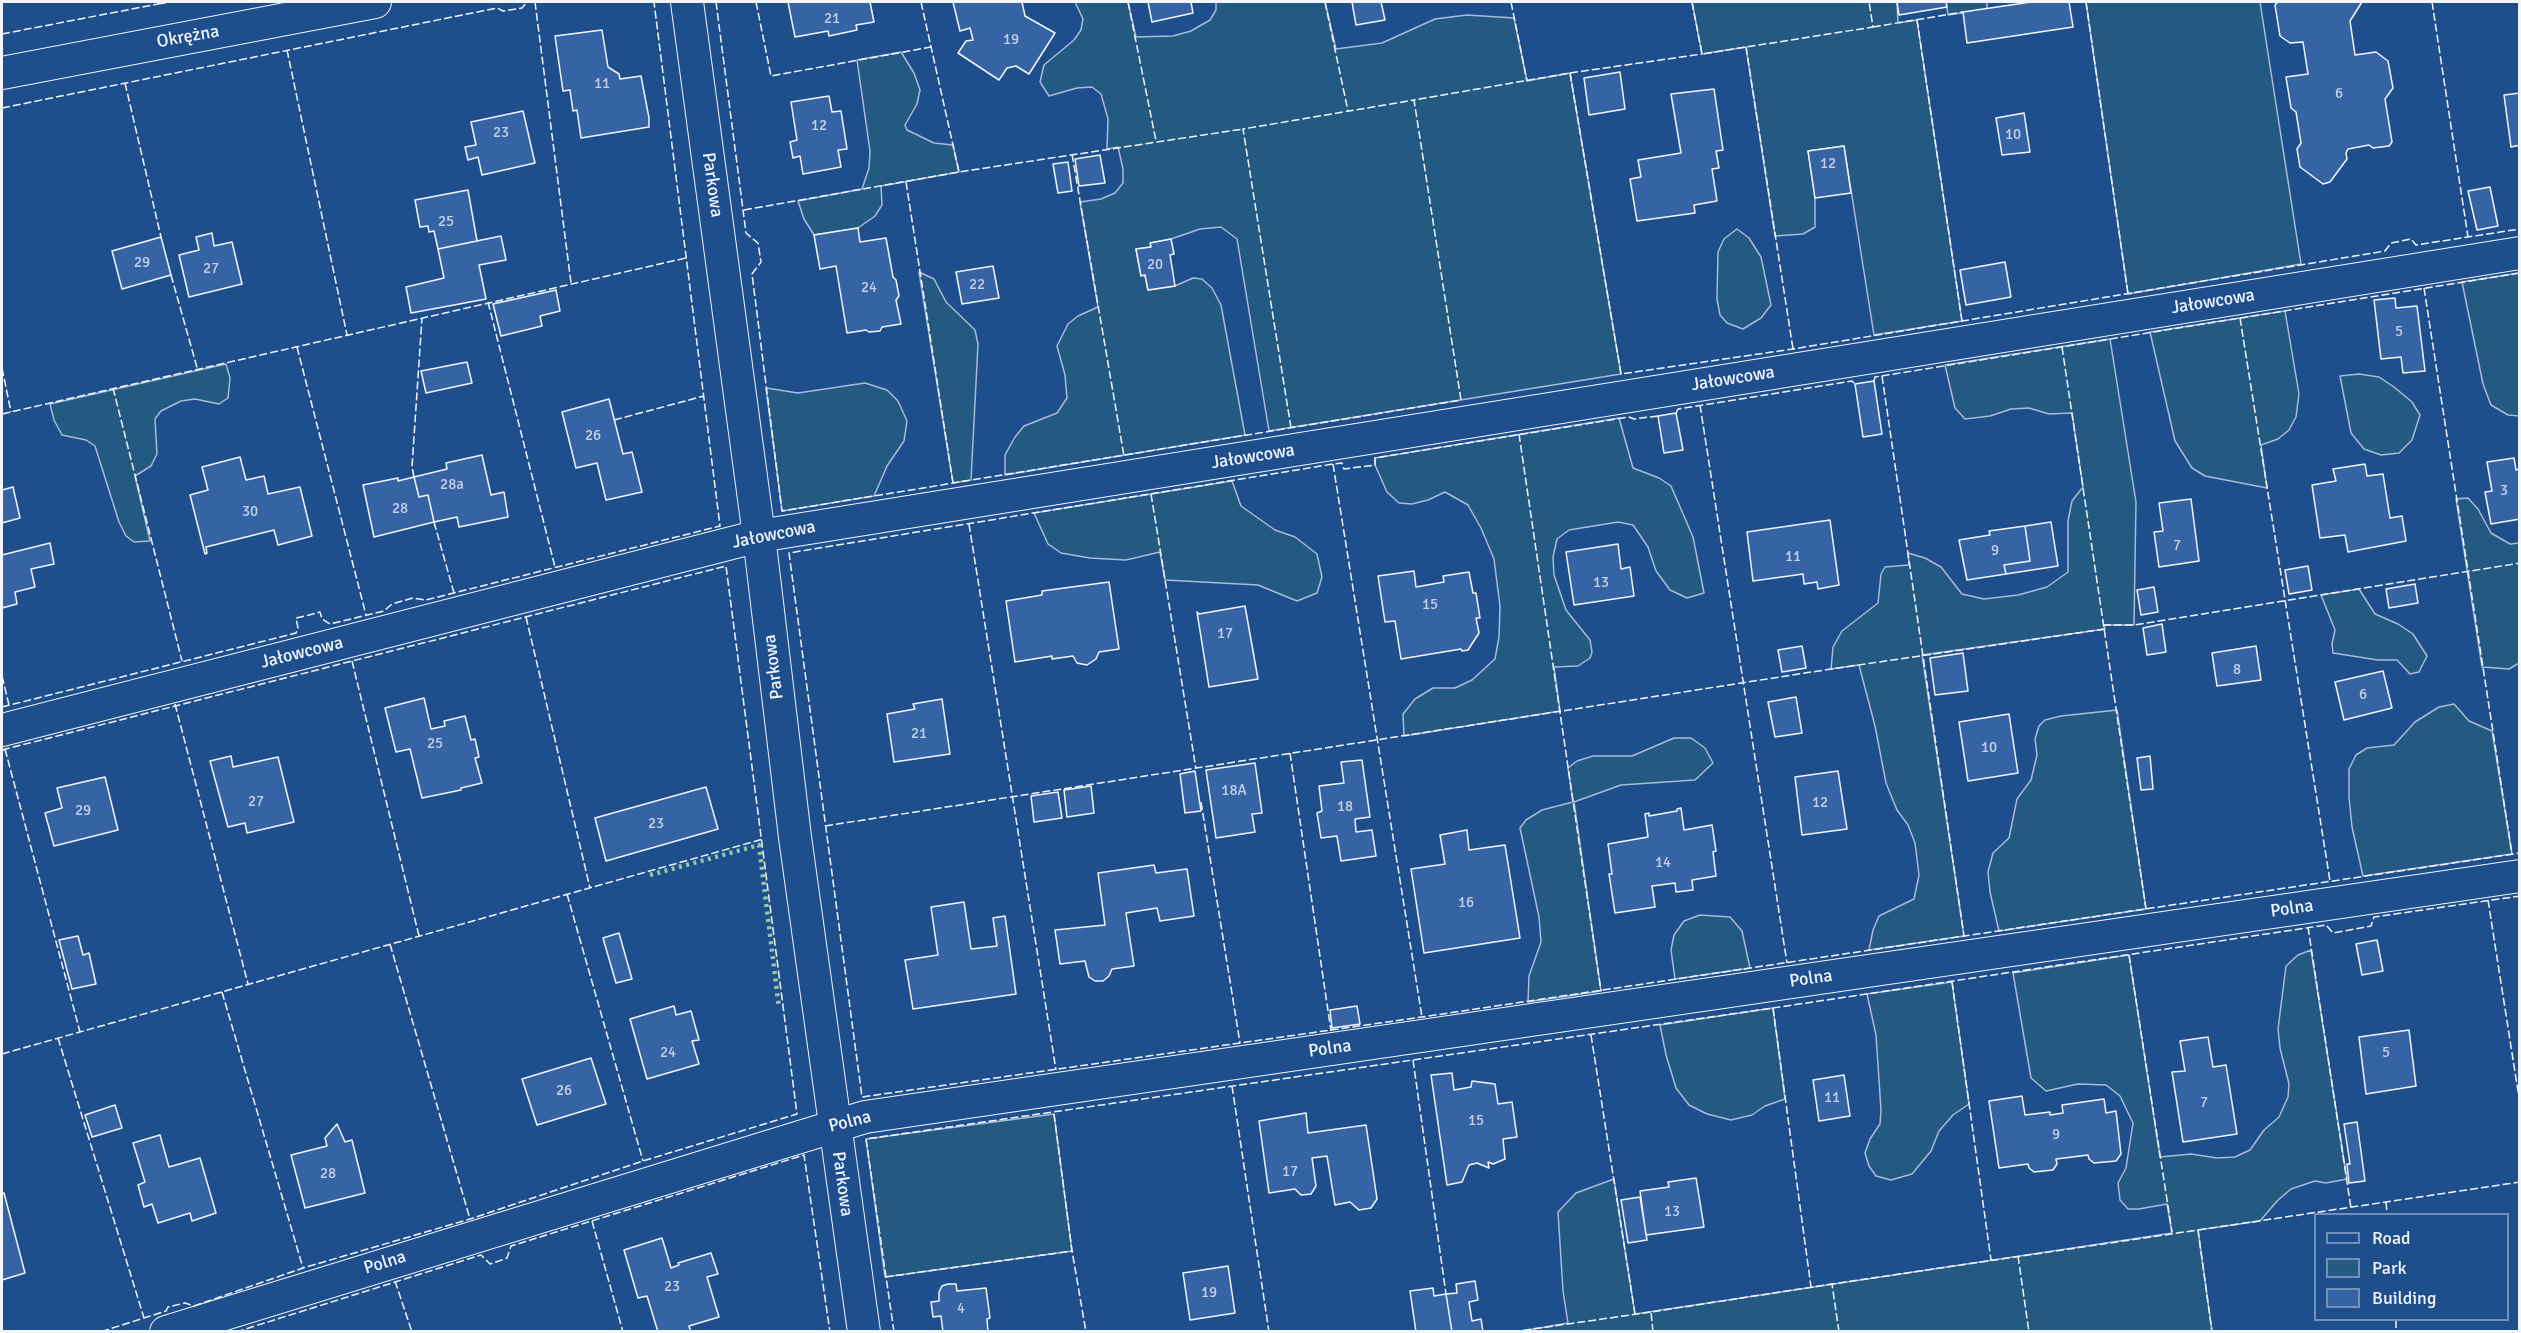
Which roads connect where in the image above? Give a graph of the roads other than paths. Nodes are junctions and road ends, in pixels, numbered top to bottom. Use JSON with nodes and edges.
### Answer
{"nodes":[{"id":1,"x":375,"y":2,"type":"edge"},
{"id":2,"x":687,"y":2,"type":"edge"},
{"id":3,"x":2,"y":73,"type":"edge"},
{"id":4,"x":2520,"y":253,"type":"edge"},
{"id":5,"x":759,"y":536,"type":"junction"},
{"id":6,"x":2,"y":729,"type":"edge"},
{"id":7,"x":2520,"y":876,"type":"edge"},
{"id":8,"x":834,"y":1125,"type":"junction"},
{"id":9,"x":166,"y":1332,"type":"edge"},
{"id":10,"x":864,"y":1332,"type":"edge"}],
"edges":[{"from":1,"to":3,"type":"street","name":"Okrężna"},
{"from":2,"to":5,"type":"street","name":"Parkowa"},
{"from":4,"to":5,"type":"street","name":"Jałowcowa"},
{"from":5,"to":6,"type":"street","name":"Jałowcowa"},
{"from":5,"to":8,"type":"street","name":"Parkowa"},
{"from":7,"to":8,"type":"street","name":"Polna"},
{"from":8,"to":9,"type":"street","name":"Polna"},
{"from":8,"to":10,"type":"street","name":"Parkowa"}]}
